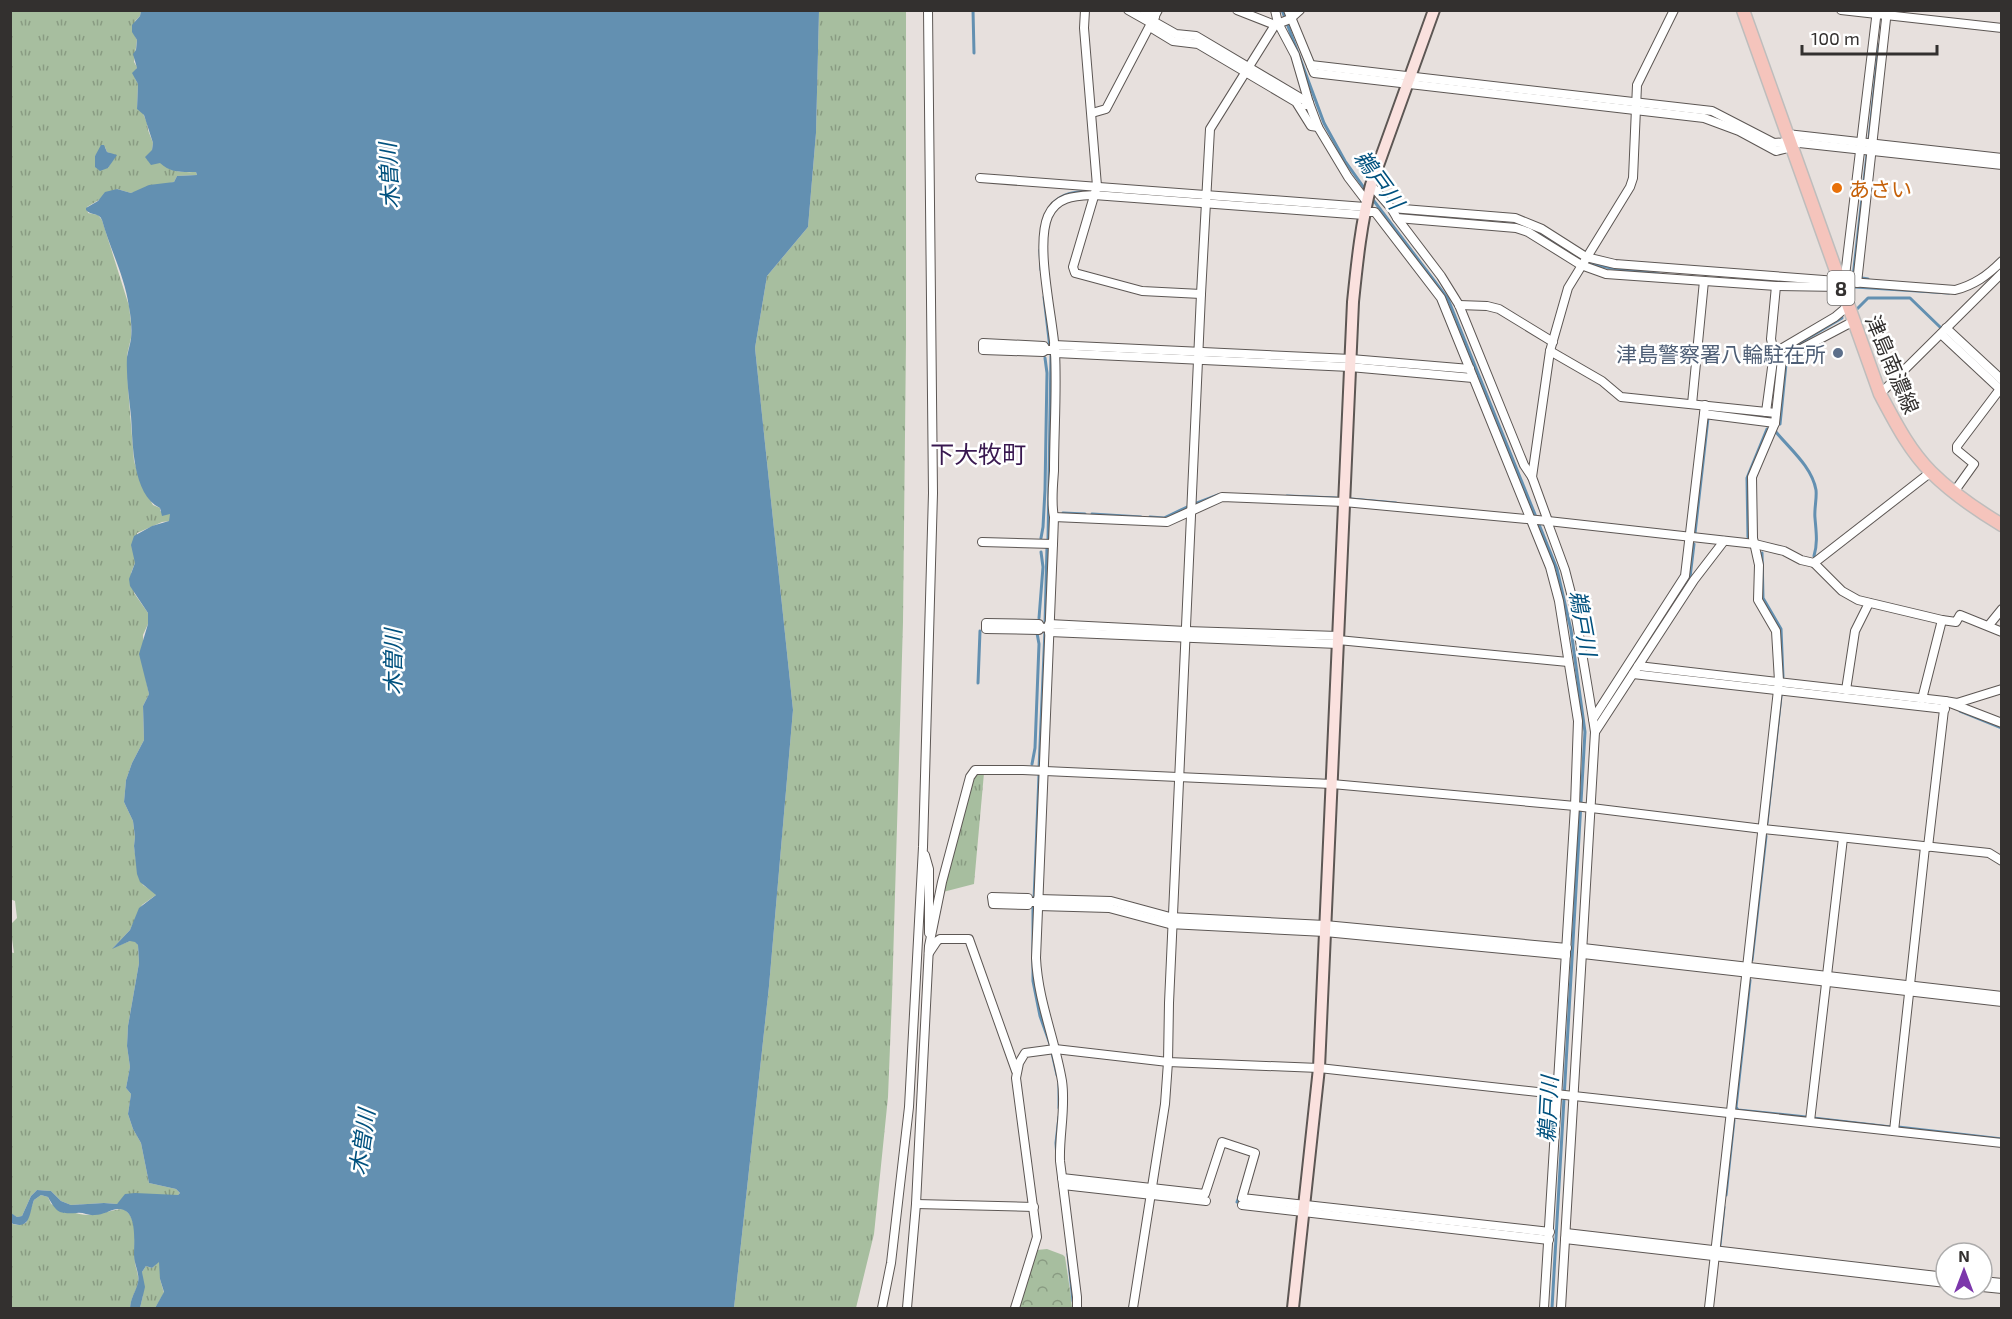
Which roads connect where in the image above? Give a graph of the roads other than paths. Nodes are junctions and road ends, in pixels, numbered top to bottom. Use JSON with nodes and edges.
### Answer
{"nodes":[{"id":1,"x":928,"y":10,"type":"edge"},
{"id":2,"x":1085,"y":10,"type":"edge"},
{"id":3,"x":1128,"y":10,"type":"edge"},
{"id":4,"x":1143,"y":10,"type":"edge"},
{"id":5,"x":1237,"y":10,"type":"edge"},
{"id":6,"x":1275,"y":10,"type":"edge"},
{"id":7,"x":1300,"y":10,"type":"edge"},
{"id":8,"x":1434,"y":10,"type":"edge"},
{"id":9,"x":1674,"y":10,"type":"edge"},
{"id":10,"x":1743,"y":10,"type":"edge"},
{"id":11,"x":1840,"y":10,"type":"edge"},
{"id":12,"x":1877,"y":13,"type":"edge"},
{"id":13,"x":1887,"y":13,"type":"edge"},
{"id":14,"x":1153,"y":20,"type":"edge"},
{"id":15,"x":1283,"y":20,"type":"edge"},
{"id":16,"x":2001,"y":28,"type":"edge"},
{"id":17,"x":1246,"y":70,"type":"junction"},
{"id":18,"x":1408,"y":80,"type":"junction"},
{"id":19,"x":1309,"y":103,"type":"junction"},
{"id":20,"x":1636,"y":107,"type":"junction"},
{"id":21,"x":1300,"y":108,"type":"junction"},
{"id":22,"x":1092,"y":113,"type":"junction"},
{"id":23,"x":1318,"y":127,"type":"junction"},
{"id":24,"x":1789,"y":141,"type":"junction"},
{"id":25,"x":1861,"y":146,"type":"junction"},
{"id":26,"x":1872,"y":147,"type":"junction"},
{"id":27,"x":2001,"y":158,"type":"edge"},
{"id":28,"x":2001,"y":165,"type":"edge"},
{"id":29,"x":980,"y":178,"type":"dead end"},
{"id":30,"x":1097,"y":186,"type":"junction"},
{"id":31,"x":1206,"y":194,"type":"junction"},
{"id":32,"x":1094,"y":195,"type":"junction"},
{"id":33,"x":1367,"y":201,"type":"junction"},
{"id":34,"x":1205,"y":204,"type":"junction"},
{"id":35,"x":1391,"y":208,"type":"junction"},
{"id":36,"x":1397,"y":218,"type":"junction"},
{"id":37,"x":1586,"y":257,"type":"junction"},
{"id":38,"x":2001,"y":261,"type":"edge"},
{"id":39,"x":1581,"y":265,"type":"junction"},
{"id":40,"x":2001,"y":273,"type":"edge"},
{"id":41,"x":1704,"y":281,"type":"junction"},
{"id":42,"x":1857,"y":283,"type":"junction"},
{"id":43,"x":1840,"y":285,"type":"junction"},
{"id":44,"x":1776,"y":286,"type":"junction"},
{"id":45,"x":1201,"y":294,"type":"junction"},
{"id":46,"x":1459,"y":305,"type":"junction"},
{"id":47,"x":1848,"y":306,"type":"junction"},
{"id":48,"x":1854,"y":321,"type":"junction"},
{"id":49,"x":1944,"y":331,"type":"junction"},
{"id":50,"x":1553,"y":342,"type":"junction"},
{"id":51,"x":1055,"y":349,"type":"junction"},
{"id":52,"x":1046,"y":350,"type":"junction"},
{"id":53,"x":1550,"y":351,"type":"junction"},
{"id":54,"x":1774,"y":353,"type":"junction"},
{"id":55,"x":1198,"y":356,"type":"junction"},
{"id":56,"x":1350,"y":363,"type":"junction"},
{"id":57,"x":1472,"y":373,"type":"junction"},
{"id":58,"x":2001,"y":386,"type":"edge"},
{"id":59,"x":1880,"y":394,"type":"junction"},
{"id":60,"x":1692,"y":404,"type":"junction"},
{"id":61,"x":1704,"y":409,"type":"junction"},
{"id":62,"x":1715,"y":411,"type":"junction"},
{"id":63,"x":1766,"y":412,"type":"junction"},
{"id":64,"x":1776,"y":413,"type":"junction"},
{"id":65,"x":1775,"y":423,"type":"junction"},
{"id":66,"x":1931,"y":472,"type":"junction"},
{"id":67,"x":1532,"y":477,"type":"junction"},
{"id":68,"x":1954,"y":492,"type":"junction"},
{"id":69,"x":1344,"y":502,"type":"junction"},
{"id":70,"x":1192,"y":510,"type":"junction"},
{"id":71,"x":1054,"y":517,"type":"junction"},
{"id":72,"x":1532,"y":520,"type":"junction"},
{"id":73,"x":1547,"y":521,"type":"junction"},
{"id":74,"x":2000,"y":522,"type":"edge"},
{"id":75,"x":1690,"y":537,"type":"junction"},
{"id":76,"x":1724,"y":541,"type":"junction"},
{"id":77,"x":982,"y":542,"type":"dead end"},
{"id":78,"x":1053,"y":544,"type":"junction"},
{"id":79,"x":1755,"y":544,"type":"junction"},
{"id":80,"x":1814,"y":563,"type":"junction"},
{"id":81,"x":1869,"y":603,"type":"junction"},
{"id":82,"x":2001,"y":609,"type":"edge"},
{"id":83,"x":1942,"y":620,"type":"junction"},
{"id":84,"x":1989,"y":625,"type":"junction"},
{"id":85,"x":1040,"y":627,"type":"junction"},
{"id":86,"x":1049,"y":628,"type":"junction"},
{"id":87,"x":2001,"y":632,"type":"edge"},
{"id":88,"x":1186,"y":635,"type":"junction"},
{"id":89,"x":1338,"y":640,"type":"junction"},
{"id":90,"x":1568,"y":662,"type":"junction"},
{"id":91,"x":1638,"y":666,"type":"junction"},
{"id":92,"x":1633,"y":674,"type":"junction"},
{"id":93,"x":1778,"y":685,"type":"junction"},
{"id":94,"x":2001,"y":689,"type":"edge"},
{"id":95,"x":1846,"y":690,"type":"junction"},
{"id":96,"x":1922,"y":699,"type":"junction"},
{"id":97,"x":1945,"y":705,"type":"junction"},
{"id":98,"x":1593,"y":719,"type":"junction"},
{"id":99,"x":2001,"y":723,"type":"edge"},
{"id":100,"x":1595,"y":732,"type":"junction"},
{"id":101,"x":1044,"y":772,"type":"junction"},
{"id":102,"x":1179,"y":777,"type":"junction"},
{"id":103,"x":1332,"y":784,"type":"junction"},
{"id":104,"x":1577,"y":806,"type":"junction"},
{"id":105,"x":1590,"y":808,"type":"junction"},
{"id":106,"x":1763,"y":829,"type":"junction"},
{"id":107,"x":1843,"y":838,"type":"junction"},
{"id":108,"x":923,"y":847,"type":"junction"},
{"id":109,"x":1926,"y":847,"type":"junction"},
{"id":110,"x":2001,"y":861,"type":"edge"},
{"id":111,"x":1028,"y":902,"type":"dead end"},
{"id":112,"x":1038,"y":903,"type":"junction"},
{"id":113,"x":1173,"y":921,"type":"junction"},
{"id":114,"x":1325,"y":928,"type":"junction"},
{"id":115,"x":929,"y":950,"type":"junction"},
{"id":116,"x":1567,"y":951,"type":"junction"},
{"id":117,"x":1583,"y":951,"type":"junction"},
{"id":118,"x":1747,"y":970,"type":"junction"},
{"id":119,"x":1826,"y":979,"type":"junction"},
{"id":120,"x":1909,"y":988,"type":"junction"},
{"id":121,"x":2001,"y":996,"type":"edge"},
{"id":122,"x":2001,"y":1002,"type":"edge"},
{"id":123,"x":1055,"y":1049,"type":"junction"},
{"id":124,"x":1168,"y":1062,"type":"junction"},
{"id":125,"x":1319,"y":1068,"type":"junction"},
{"id":126,"x":1016,"y":1072,"type":"junction"},
{"id":127,"x":1560,"y":1093,"type":"junction"},
{"id":128,"x":1572,"y":1095,"type":"junction"},
{"id":129,"x":1731,"y":1112,"type":"junction"},
{"id":130,"x":1810,"y":1121,"type":"junction"},
{"id":131,"x":1894,"y":1131,"type":"junction"},
{"id":132,"x":2001,"y":1143,"type":"edge"},
{"id":133,"x":1063,"y":1182,"type":"junction"},
{"id":134,"x":1151,"y":1191,"type":"junction"},
{"id":135,"x":1206,"y":1201,"type":"dead end"},
{"id":136,"x":916,"y":1204,"type":"junction"},
{"id":137,"x":1242,"y":1205,"type":"dead end"},
{"id":138,"x":1034,"y":1207,"type":"junction"},
{"id":139,"x":1304,"y":1209,"type":"junction"},
{"id":140,"x":1550,"y":1236,"type":"junction"},
{"id":141,"x":1565,"y":1236,"type":"junction"},
{"id":142,"x":1715,"y":1253,"type":"junction"},
{"id":143,"x":1934,"y":1275,"type":"edge"},
{"id":144,"x":1934,"y":1281,"type":"edge"},
{"id":145,"x":882,"y":1308,"type":"edge"},
{"id":146,"x":907,"y":1308,"type":"edge"},
{"id":147,"x":1015,"y":1308,"type":"edge"},
{"id":148,"x":1077,"y":1308,"type":"edge"},
{"id":149,"x":1133,"y":1308,"type":"edge"},
{"id":150,"x":1293,"y":1308,"type":"edge"},
{"id":151,"x":1544,"y":1308,"type":"edge"},
{"id":152,"x":1561,"y":1308,"type":"edge"},
{"id":153,"x":1709,"y":1308,"type":"edge"}],
"edges":[{"from":1,"to":108,"type":"street"},
{"from":2,"to":22,"type":"street"},
{"from":3,"to":14,"type":"street"},
{"from":4,"to":14,"type":"street"},
{"from":5,"to":15,"type":"street"},
{"from":6,"to":15,"type":"street"},
{"from":7,"to":15,"type":"street"},
{"from":8,"to":18,"type":"street"},
{"from":9,"to":20,"type":"street"},
{"from":10,"to":24,"type":"main road","name":"津島南濃線","number":"8"},
{"from":11,"to":12,"type":"street"},
{"from":12,"to":13,"type":"street"},
{"from":12,"to":25,"type":"street"},
{"from":13,"to":16,"type":"street"},
{"from":13,"to":26,"type":"street"},
{"from":14,"to":17,"type":"street"},
{"from":14,"to":22,"type":"street"},
{"from":15,"to":17,"type":"street"},
{"from":15,"to":18,"type":"street"},
{"from":15,"to":19,"type":"street"},
{"from":17,"to":19,"type":"street"},
{"from":17,"to":21,"type":"street"},
{"from":17,"to":31,"type":"street"},
{"from":18,"to":20,"type":"street"},
{"from":18,"to":33,"type":"street"},
{"from":19,"to":21,"type":"street"},
{"from":19,"to":23,"type":"street"},
{"from":20,"to":24,"type":"street"},
{"from":20,"to":37,"type":"street"},
{"from":21,"to":23,"type":"street"},
{"from":22,"to":30,"type":"street"},
{"from":23,"to":33,"type":"street"},
{"from":24,"to":25,"type":"street"},
{"from":24,"to":43,"type":"main road","name":"津島南濃線","number":"8"},
{"from":25,"to":26,"type":"street"},
{"from":25,"to":43,"type":"street"},
{"from":26,"to":27,"type":"street"},
{"from":26,"to":28,"type":"street"},
{"from":26,"to":42,"type":"street"},
{"from":29,"to":30,"type":"street"},
{"from":30,"to":31,"type":"street"},
{"from":30,"to":32,"type":"street"},
{"from":31,"to":33,"type":"street"},
{"from":31,"to":34,"type":"street"},
{"from":32,"to":34,"type":"street"},
{"from":32,"to":45,"type":"street"},
{"from":32,"to":51,"type":"street"},
{"from":33,"to":34,"type":"street"},
{"from":33,"to":35,"type":"street"},
{"from":33,"to":56,"type":"street"},
{"from":33,"to":57,"type":"street"},
{"from":34,"to":45,"type":"street"},
{"from":35,"to":36,"type":"street"},
{"from":35,"to":37,"type":"street"},
{"from":36,"to":39,"type":"street"},
{"from":36,"to":46,"type":"street"},
{"from":37,"to":39,"type":"street"},
{"from":37,"to":43,"type":"street"},
{"from":38,"to":42,"type":"street"},
{"from":39,"to":41,"type":"street"},
{"from":39,"to":50,"type":"street"},
{"from":40,"to":49,"type":"street"},
{"from":41,"to":44,"type":"street"},
{"from":41,"to":60,"type":"street"},
{"from":42,"to":43,"type":"street"},
{"from":43,"to":44,"type":"street"},
{"from":43,"to":47,"type":"main road","name":"津島南濃線","number":"8"},
{"from":44,"to":54,"type":"street"},
{"from":45,"to":55,"type":"street"},
{"from":46,"to":50,"type":"street"},
{"from":46,"to":67,"type":"street"},
{"from":47,"to":48,"type":"main road","name":"津島南濃線","number":"8"},
{"from":47,"to":54,"type":"street"},
{"from":48,"to":59,"type":"main road","name":"津島南濃線","number":"8"},
{"from":48,"to":64,"type":"street"},
{"from":49,"to":58,"type":"street"},
{"from":49,"to":59,"type":"street"},
{"from":50,"to":53,"type":"street"},
{"from":51,"to":52,"type":"street"},
{"from":51,"to":55,"type":"street"},
{"from":51,"to":71,"type":"street"},
{"from":52,"to":52,"type":"street"},
{"from":53,"to":60,"type":"street"},
{"from":53,"to":67,"type":"street"},
{"from":54,"to":63,"type":"street"},
{"from":55,"to":56,"type":"street"},
{"from":55,"to":70,"type":"street"},
{"from":56,"to":57,"type":"street"},
{"from":56,"to":69,"type":"street"},
{"from":57,"to":72,"type":"street"},
{"from":58,"to":68,"type":"street"},
{"from":59,"to":66,"type":"main road","name":"津島南濃線","number":"8"},
{"from":60,"to":61,"type":"street"},
{"from":61,"to":62,"type":"street"},
{"from":61,"to":75,"type":"street"},
{"from":62,"to":63,"type":"street"},
{"from":62,"to":65,"type":"street"},
{"from":63,"to":64,"type":"street"},
{"from":64,"to":65,"type":"street"},
{"from":65,"to":79,"type":"street"},
{"from":66,"to":68,"type":"main road","name":"津島南濃線","number":"8"},
{"from":66,"to":80,"type":"street"},
{"from":67,"to":73,"type":"street"},
{"from":68,"to":74,"type":"main road","name":"津島南濃線","number":"8"},
{"from":69,"to":70,"type":"street"},
{"from":69,"to":72,"type":"street"},
{"from":69,"to":89,"type":"street"},
{"from":70,"to":71,"type":"street"},
{"from":70,"to":88,"type":"street"},
{"from":71,"to":78,"type":"street"},
{"from":72,"to":73,"type":"street"},
{"from":72,"to":90,"type":"street"},
{"from":73,"to":75,"type":"street"},
{"from":73,"to":98,"type":"street"},
{"from":75,"to":76,"type":"street"},
{"from":75,"to":98,"type":"street"},
{"from":76,"to":79,"type":"street"},
{"from":76,"to":91,"type":"street"},
{"from":77,"to":78,"type":"street"},
{"from":78,"to":86,"type":"street"},
{"from":79,"to":80,"type":"street"},
{"from":79,"to":93,"type":"street"},
{"from":80,"to":81,"type":"street"},
{"from":81,"to":83,"type":"street"},
{"from":81,"to":95,"type":"street"},
{"from":82,"to":84,"type":"street"},
{"from":83,"to":84,"type":"street"},
{"from":83,"to":96,"type":"street"},
{"from":84,"to":87,"type":"street"},
{"from":85,"to":85,"type":"street"},
{"from":85,"to":86,"type":"street"},
{"from":86,"to":88,"type":"street"},
{"from":86,"to":101,"type":"street"},
{"from":88,"to":89,"type":"street"},
{"from":88,"to":102,"type":"street"},
{"from":89,"to":90,"type":"street"},
{"from":89,"to":103,"type":"street"},
{"from":90,"to":104,"type":"street"},
{"from":91,"to":92,"type":"street"},
{"from":91,"to":93,"type":"street"},
{"from":92,"to":93,"type":"street"},
{"from":92,"to":100,"type":"street"},
{"from":93,"to":95,"type":"street"},
{"from":93,"to":97,"type":"street"},
{"from":93,"to":106,"type":"street"},
{"from":94,"to":97,"type":"street"},
{"from":95,"to":96,"type":"street"},
{"from":96,"to":97,"type":"street"},
{"from":97,"to":99,"type":"street"},
{"from":97,"to":109,"type":"street"},
{"from":98,"to":100,"type":"street"},
{"from":100,"to":105,"type":"street"},
{"from":101,"to":102,"type":"street"},
{"from":101,"to":112,"type":"street"},
{"from":101,"to":115,"type":"street"},
{"from":102,"to":103,"type":"street"},
{"from":102,"to":113,"type":"street"},
{"from":103,"to":104,"type":"street"},
{"from":103,"to":114,"type":"street"},
{"from":104,"to":105,"type":"street"},
{"from":104,"to":116,"type":"street"},
{"from":105,"to":106,"type":"street"},
{"from":105,"to":117,"type":"street"},
{"from":106,"to":107,"type":"street"},
{"from":106,"to":118,"type":"street"},
{"from":107,"to":109,"type":"street"},
{"from":107,"to":119,"type":"street"},
{"from":108,"to":115,"type":"street"},
{"from":108,"to":145,"type":"street"},
{"from":109,"to":110,"type":"street"},
{"from":109,"to":120,"type":"street"},
{"from":111,"to":112,"type":"street"},
{"from":112,"to":113,"type":"street"},
{"from":112,"to":123,"type":"street"},
{"from":113,"to":114,"type":"street"},
{"from":113,"to":124,"type":"street"},
{"from":114,"to":116,"type":"street"},
{"from":114,"to":125,"type":"street"},
{"from":115,"to":126,"type":"street"},
{"from":115,"to":136,"type":"street"},
{"from":116,"to":127,"type":"street"},
{"from":117,"to":118,"type":"street"},
{"from":117,"to":128,"type":"street"},
{"from":118,"to":119,"type":"street"},
{"from":118,"to":129,"type":"street"},
{"from":119,"to":120,"type":"street"},
{"from":119,"to":130,"type":"street"},
{"from":120,"to":121,"type":"street"},
{"from":120,"to":122,"type":"street"},
{"from":120,"to":131,"type":"street"},
{"from":123,"to":124,"type":"street"},
{"from":123,"to":126,"type":"street"},
{"from":123,"to":133,"type":"street"},
{"from":124,"to":125,"type":"street"},
{"from":124,"to":134,"type":"street"},
{"from":125,"to":127,"type":"street"},
{"from":125,"to":139,"type":"street"},
{"from":126,"to":138,"type":"street"},
{"from":127,"to":128,"type":"street"},
{"from":127,"to":140,"type":"street"},
{"from":128,"to":129,"type":"street"},
{"from":128,"to":141,"type":"street"},
{"from":129,"to":130,"type":"street"},
{"from":129,"to":142,"type":"street"},
{"from":130,"to":131,"type":"street"},
{"from":131,"to":132,"type":"street"},
{"from":133,"to":134,"type":"street"},
{"from":133,"to":148,"type":"street"},
{"from":134,"to":135,"type":"street"},
{"from":134,"to":139,"type":"street"},
{"from":134,"to":149,"type":"street"},
{"from":136,"to":138,"type":"street"},
{"from":136,"to":146,"type":"street"},
{"from":137,"to":139,"type":"street"},
{"from":138,"to":147,"type":"street"},
{"from":139,"to":140,"type":"street"},
{"from":139,"to":150,"type":"street"},
{"from":140,"to":151,"type":"street"},
{"from":141,"to":142,"type":"street"},
{"from":141,"to":152,"type":"street"},
{"from":142,"to":143,"type":"street"},
{"from":142,"to":144,"type":"street"},
{"from":142,"to":153,"type":"street"}]}
